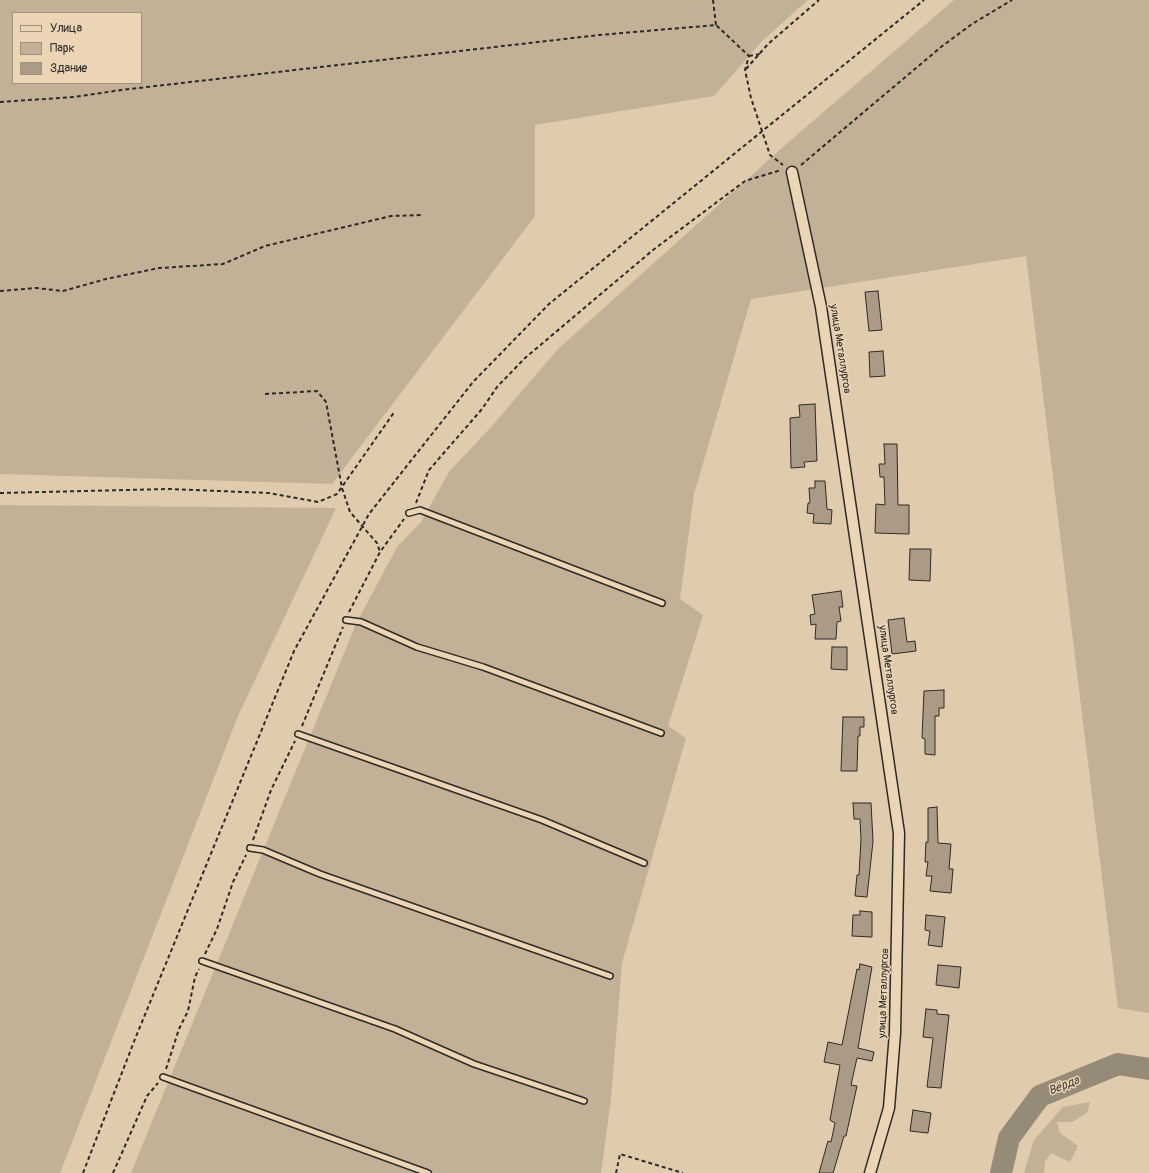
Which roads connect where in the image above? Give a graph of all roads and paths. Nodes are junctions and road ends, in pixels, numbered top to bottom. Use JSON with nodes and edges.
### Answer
{"nodes":[{"id":1,"x":714,"y":0,"type":"edge"},
{"id":2,"x":819,"y":0,"type":"edge"},
{"id":3,"x":924,"y":0,"type":"edge"},
{"id":4,"x":1012,"y":0,"type":"edge"},
{"id":5,"x":716,"y":25,"type":"junction"},
{"id":6,"x":760,"y":53,"type":"junction"},
{"id":7,"x":749,"y":56,"type":"junction"},
{"id":8,"x":745,"y":70,"type":"junction"},
{"id":9,"x":0,"y":102,"type":"edge"},
{"id":10,"x":763,"y":132,"type":"junction"},
{"id":11,"x":792,"y":172,"type":"junction"},
{"id":12,"x":422,"y":215,"type":"dead end"},
{"id":13,"x":0,"y":291,"type":"edge"},
{"id":14,"x":265,"y":394,"type":"dead end"},
{"id":15,"x":395,"y":411,"type":"dead end"},
{"id":16,"x":342,"y":488,"type":"junction"},
{"id":17,"x":0,"y":493,"type":"edge"},
{"id":18,"x":409,"y":513,"type":"junction"},
{"id":19,"x":363,"y":526,"type":"junction"},
{"id":20,"x":380,"y":552,"type":"junction"},
{"id":21,"x":662,"y":603,"type":"dead end"},
{"id":22,"x":346,"y":620,"type":"junction"},
{"id":23,"x":661,"y":733,"type":"dead end"},
{"id":24,"x":298,"y":734,"type":"junction"},
{"id":25,"x":250,"y":848,"type":"junction"},
{"id":26,"x":644,"y":863,"type":"dead end"},
{"id":27,"x":202,"y":961,"type":"junction"},
{"id":28,"x":610,"y":976,"type":"dead end"},
{"id":29,"x":163,"y":1077,"type":"junction"},
{"id":30,"x":584,"y":1101,"type":"dead end"},
{"id":31,"x":83,"y":1173,"type":"edge"},
{"id":32,"x":113,"y":1173,"type":"edge"},
{"id":33,"x":428,"y":1173,"type":"edge"},
{"id":34,"x":616,"y":1173,"type":"edge"},
{"id":35,"x":683,"y":1173,"type":"edge"},
{"id":36,"x":870,"y":1173,"type":"edge"}],
"edges":[{"from":1,"to":5,"type":"path"},
{"from":2,"to":6,"type":"path"},
{"from":3,"to":10,"type":"path"},
{"from":4,"to":11,"type":"path"},
{"from":5,"to":7,"type":"path"},
{"from":5,"to":9,"type":"path"},
{"from":6,"to":7,"type":"path"},
{"from":6,"to":8,"type":"path"},
{"from":7,"to":8,"type":"path"},
{"from":8,"to":10,"type":"path"},
{"from":10,"to":11,"type":"path"},
{"from":10,"to":19,"type":"path"},
{"from":11,"to":18,"type":"path"},
{"from":11,"to":36,"type":"street","name":"улица Металлургов"},
{"from":12,"to":13,"type":"path"},
{"from":14,"to":16,"type":"path"},
{"from":15,"to":16,"type":"path"},
{"from":16,"to":17,"type":"path"},
{"from":16,"to":19,"type":"path"},
{"from":18,"to":20,"type":"path"},
{"from":18,"to":21,"type":"lane"},
{"from":19,"to":20,"type":"path"},
{"from":19,"to":31,"type":"path"},
{"from":20,"to":22,"type":"path"},
{"from":22,"to":23,"type":"lane"},
{"from":22,"to":24,"type":"path"},
{"from":24,"to":25,"type":"path"},
{"from":24,"to":26,"type":"lane"},
{"from":25,"to":27,"type":"path"},
{"from":25,"to":28,"type":"lane"},
{"from":27,"to":29,"type":"path"},
{"from":27,"to":30,"type":"lane"},
{"from":29,"to":32,"type":"path"},
{"from":29,"to":33,"type":"lane"},
{"from":34,"to":35,"type":"path"}]}
